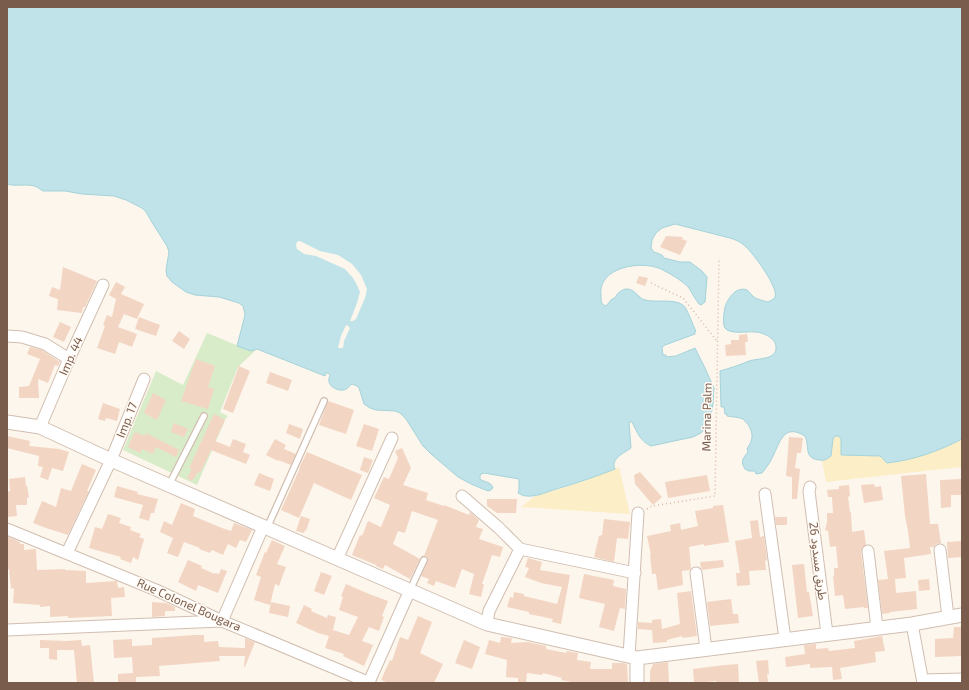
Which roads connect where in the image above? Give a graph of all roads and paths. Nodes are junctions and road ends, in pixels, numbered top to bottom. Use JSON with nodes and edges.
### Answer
{"nodes":[{"id":1,"x":719,"y":260,"type":"dead end"},
{"id":2,"x":651,"y":283,"type":"dead end"},
{"id":3,"x":103,"y":285,"type":"dead end"},
{"id":4,"x":7,"y":336,"type":"edge"},
{"id":5,"x":718,"y":341,"type":"junction"},
{"id":6,"x":69,"y":359,"type":"junction"},
{"id":7,"x":144,"y":379,"type":"dead end"},
{"id":8,"x":324,"y":401,"type":"dead end"},
{"id":9,"x":204,"y":416,"type":"dead end"},
{"id":10,"x":7,"y":422,"type":"edge"},
{"id":11,"x":40,"y":427,"type":"junction"},
{"id":12,"x":392,"y":438,"type":"dead end"},
{"id":13,"x":111,"y":460,"type":"junction"},
{"id":14,"x":169,"y":486,"type":"junction"},
{"id":15,"x":810,"y":487,"type":"dead end"},
{"id":16,"x":765,"y":494,"type":"dead end"},
{"id":17,"x":462,"y":496,"type":"dead end"},
{"id":18,"x":638,"y":513,"type":"joint"},
{"id":19,"x":265,"y":527,"type":"junction"},
{"id":20,"x":7,"y":529,"type":"edge"},
{"id":21,"x":520,"y":549,"type":"junction"},
{"id":22,"x":940,"y":550,"type":"dead end"},
{"id":23,"x":868,"y":551,"type":"dead end"},
{"id":24,"x":66,"y":553,"type":"junction"},
{"id":25,"x":337,"y":558,"type":"junction"},
{"id":26,"x":424,"y":560,"type":"dead end"},
{"id":27,"x":635,"y":573,"type":"junction"},
{"id":28,"x":696,"y":573,"type":"dead end"},
{"id":29,"x":410,"y":590,"type":"junction"},
{"id":30,"x":962,"y":615,"type":"edge"},
{"id":31,"x":948,"y":617,"type":"junction"},
{"id":32,"x":222,"y":621,"type":"junction"},
{"id":33,"x":487,"y":624,"type":"junction"},
{"id":34,"x":912,"y":624,"type":"junction"},
{"id":35,"x":877,"y":628,"type":"junction"},
{"id":36,"x":7,"y":630,"type":"edge"},
{"id":37,"x":828,"y":634,"type":"junction"},
{"id":38,"x":785,"y":639,"type":"junction"},
{"id":39,"x":706,"y":649,"type":"junction"},
{"id":40,"x":633,"y":657,"type":"junction"},
{"id":41,"x":962,"y":679,"type":"edge"},
{"id":42,"x":923,"y":682,"type":"edge"},
{"id":43,"x":370,"y":683,"type":"edge"},
{"id":44,"x":637,"y":683,"type":"edge"}],
"edges":[{"from":1,"to":5,"type":"path","name":"Marina Palm"},
{"from":2,"to":5,"type":"path"},
{"from":3,"to":6,"type":"street","name":"Imp. 44"},
{"from":4,"to":6,"type":"street"},
{"from":5,"to":18,"type":"path","name":"Marina Palm"},
{"from":6,"to":11,"type":"street","name":"Imp. 44"},
{"from":7,"to":13,"type":"street","name":"Imp. 17"},
{"from":8,"to":19,"type":"lane"},
{"from":9,"to":14,"type":"lane"},
{"from":10,"to":11,"type":"street"},
{"from":11,"to":13,"type":"street"},
{"from":12,"to":25,"type":"street"},
{"from":13,"to":14,"type":"street"},
{"from":13,"to":24,"type":"street","name":"Imp. 17"},
{"from":14,"to":19,"type":"street"},
{"from":15,"to":37,"type":"street","name":"طريق مسدود 26"},
{"from":16,"to":38,"type":"street"},
{"from":17,"to":21,"type":"street"},
{"from":18,"to":27,"type":"street"},
{"from":19,"to":25,"type":"street"},
{"from":19,"to":32,"type":"street"},
{"from":20,"to":24,"type":"street","name":"Rue Colonel Bougara"},
{"from":21,"to":27,"type":"street"},
{"from":21,"to":33,"type":"street"},
{"from":22,"to":31,"type":"street"},
{"from":23,"to":35,"type":"street"},
{"from":24,"to":32,"type":"street","name":"Rue Colonel Bougara"},
{"from":25,"to":29,"type":"street"},
{"from":26,"to":29,"type":"lane"},
{"from":27,"to":40,"type":"street"},
{"from":28,"to":39,"type":"street"},
{"from":29,"to":33,"type":"street"},
{"from":29,"to":43,"type":"street"},
{"from":30,"to":31,"type":"street"},
{"from":31,"to":34,"type":"street"},
{"from":32,"to":36,"type":"street"},
{"from":32,"to":43,"type":"street","name":"Rue Colonel Bougara"},
{"from":33,"to":40,"type":"street"},
{"from":34,"to":35,"type":"street"},
{"from":34,"to":42,"type":"street"},
{"from":35,"to":37,"type":"street"},
{"from":37,"to":38,"type":"street"},
{"from":38,"to":39,"type":"street"},
{"from":39,"to":40,"type":"street"},
{"from":40,"to":44,"type":"street"},
{"from":41,"to":42,"type":"street"}]}
